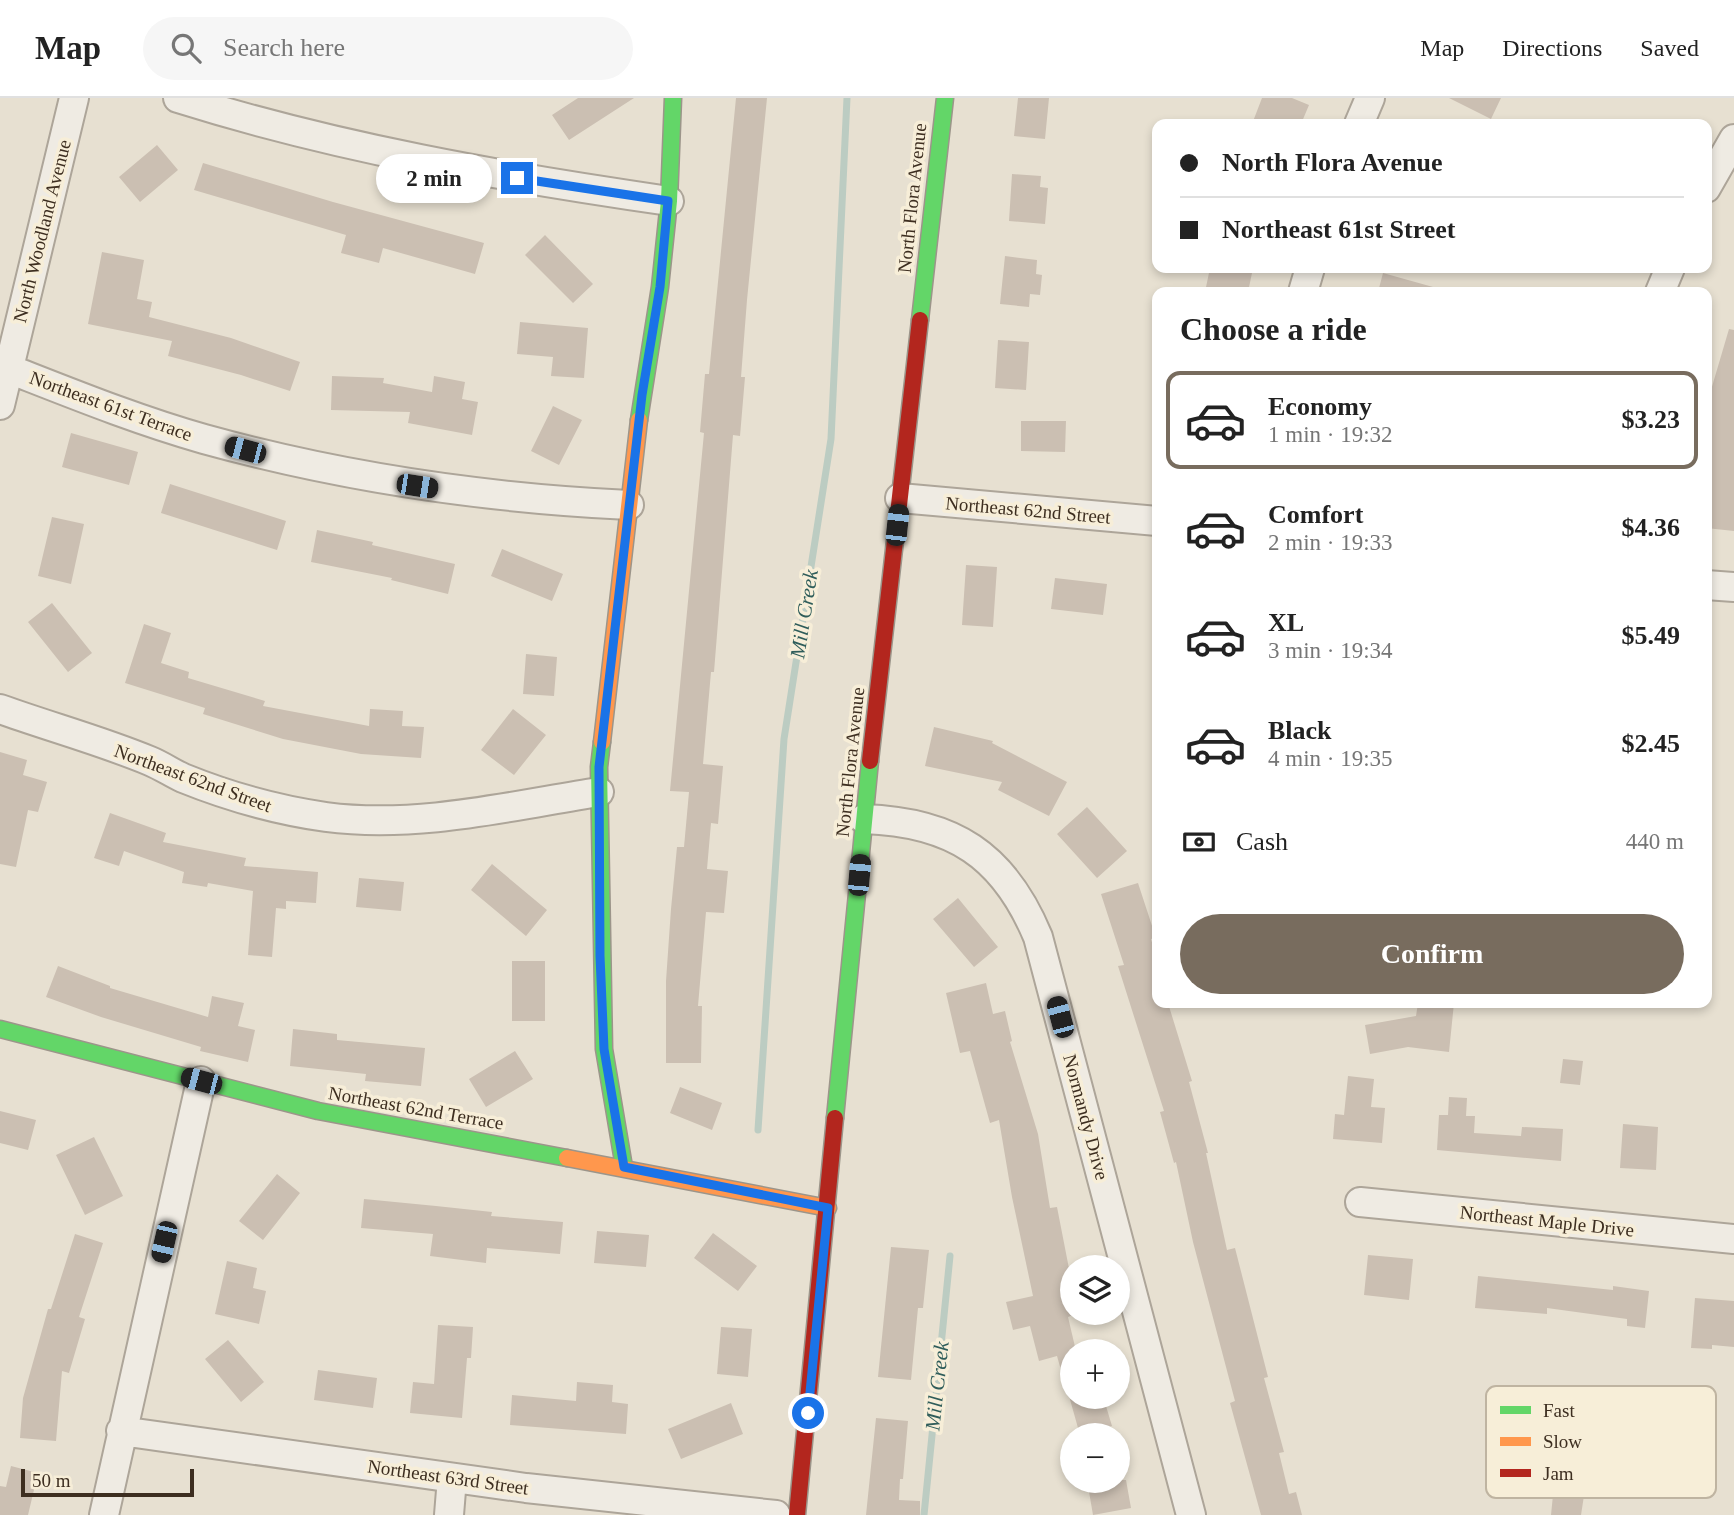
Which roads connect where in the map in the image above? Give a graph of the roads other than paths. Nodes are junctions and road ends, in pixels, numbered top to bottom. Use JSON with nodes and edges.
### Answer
{"nodes":[{"id":1,"x":74,"y":98,"type":"edge"},
{"id":2,"x":178,"y":98,"type":"edge"},
{"id":3,"x":673,"y":98,"type":"edge"},
{"id":4,"x":944,"y":98,"type":"edge"},
{"id":5,"x":1370,"y":98,"type":"edge"},
{"id":6,"x":1361,"y":119,"type":"edge"},
{"id":7,"x":1734,"y":139,"type":"edge"},
{"id":8,"x":1712,"y":178,"type":"edge"},
{"id":9,"x":668,"y":201,"type":"junction"},
{"id":10,"x":9,"y":369,"type":"junction"},
{"id":11,"x":0,"y":405,"type":"edge"},
{"id":12,"x":900,"y":498,"type":"junction"},
{"id":13,"x":629,"y":505,"type":"junction"},
{"id":14,"x":1152,"y":521,"type":"edge"},
{"id":15,"x":1712,"y":585,"type":"edge"},
{"id":16,"x":1734,"y":587,"type":"edge"},
{"id":17,"x":0,"y":709,"type":"edge"},
{"id":18,"x":599,"y":792,"type":"junction"},
{"id":19,"x":864,"y":819,"type":"junction"},
{"id":20,"x":0,"y":1029,"type":"edge"},
{"id":21,"x":201,"y":1081,"type":"junction"},
{"id":22,"x":624,"y":1167,"type":"junction"},
{"id":23,"x":1360,"y":1202,"type":"dead end"},
{"id":24,"x":828,"y":1208,"type":"junction"},
{"id":25,"x":1734,"y":1239,"type":"edge"},
{"id":26,"x":121,"y":1431,"type":"junction"},
{"id":27,"x":453,"y":1478,"type":"junction"},
{"id":28,"x":104,"y":1515,"type":"edge"},
{"id":29,"x":449,"y":1515,"type":"edge"},
{"id":30,"x":776,"y":1515,"type":"edge"},
{"id":31,"x":797,"y":1515,"type":"edge"},
{"id":32,"x":1191,"y":1515,"type":"edge"}],
"edges":[{"from":1,"to":10,"type":"street","name":"North Woodland Avenue"},
{"from":2,"to":9,"type":"street"},
{"from":3,"to":9,"type":"street"},
{"from":4,"to":12,"type":"street","name":"North Flora Avenue"},
{"from":5,"to":6,"type":"street"},
{"from":7,"to":8,"type":"street"},
{"from":9,"to":13,"type":"street"},
{"from":10,"to":11,"type":"street","name":"North Woodland Avenue"},
{"from":10,"to":13,"type":"street","name":"Northeast 61st Terrace"},
{"from":12,"to":14,"type":"street","name":"Northeast 62nd Street"},
{"from":12,"to":19,"type":"street","name":"North Flora Avenue"},
{"from":13,"to":18,"type":"street"},
{"from":15,"to":16,"type":"street"},
{"from":17,"to":18,"type":"street","name":"Northeast 62nd Street"},
{"from":18,"to":22,"type":"street"},
{"from":19,"to":24,"type":"street","name":"North Flora Avenue"},
{"from":19,"to":32,"type":"street","name":"Normandy Drive"},
{"from":20,"to":21,"type":"street","name":"Northeast 62nd Terrace"},
{"from":21,"to":22,"type":"street","name":"Northeast 62nd Terrace"},
{"from":21,"to":26,"type":"street"},
{"from":22,"to":24,"type":"street","name":"Northeast 62nd Terrace"},
{"from":23,"to":25,"type":"street","name":"Northeast Maple Drive"},
{"from":24,"to":31,"type":"street","name":"North Flora Avenue"},
{"from":26,"to":27,"type":"street","name":"Northeast 63rd Street"},
{"from":26,"to":28,"type":"street"},
{"from":27,"to":29,"type":"street"},
{"from":27,"to":30,"type":"street","name":"Northeast 63rd Street"}]}
